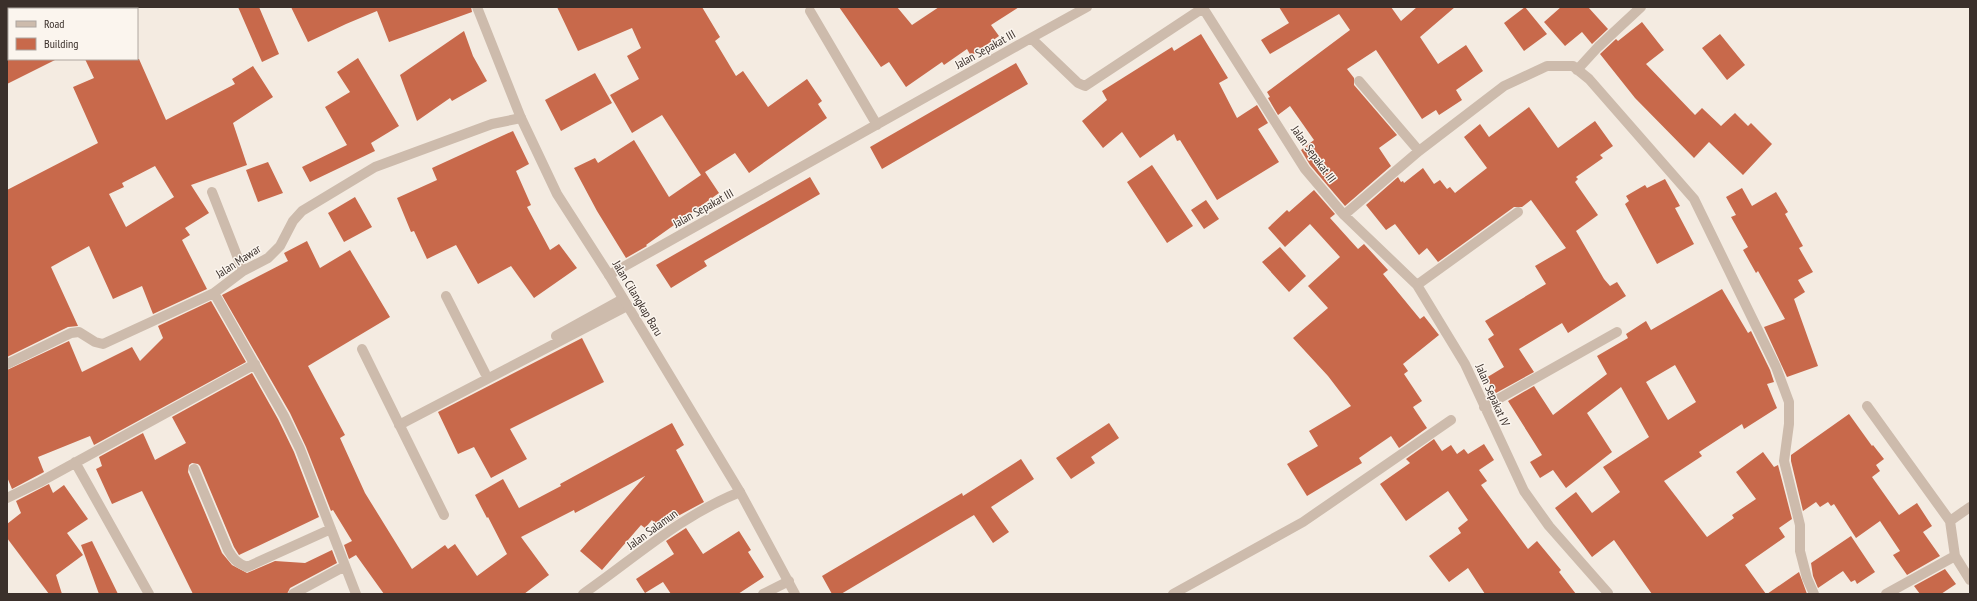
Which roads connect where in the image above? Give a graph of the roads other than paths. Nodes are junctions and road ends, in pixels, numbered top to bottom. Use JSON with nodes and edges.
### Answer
{"nodes":[{"id":1,"x":477,"y":7,"type":"edge"},
{"id":2,"x":1087,"y":7,"type":"edge"},
{"id":3,"x":1203,"y":7,"type":"edge"},
{"id":4,"x":1641,"y":7,"type":"edge"},
{"id":5,"x":810,"y":11,"type":"dead end"},
{"id":6,"x":1031,"y":38,"type":"junction"},
{"id":7,"x":1577,"y":70,"type":"junction"},
{"id":8,"x":1359,"y":81,"type":"dead end"},
{"id":9,"x":520,"y":118,"type":"junction"},
{"id":10,"x":877,"y":125,"type":"junction"},
{"id":11,"x":1419,"y":151,"type":"junction"},
{"id":12,"x":212,"y":192,"type":"dead end"},
{"id":13,"x":1518,"y":212,"type":"dead end"},
{"id":14,"x":1344,"y":215,"type":"junction"},
{"id":15,"x":243,"y":271,"type":"junction"},
{"id":16,"x":609,"y":275,"type":"junction"},
{"id":17,"x":1417,"y":285,"type":"junction"},
{"id":18,"x":214,"y":293,"type":"junction"},
{"id":19,"x":446,"y":296,"type":"dead end"},
{"id":20,"x":625,"y":303,"type":"junction"},
{"id":21,"x":1616,"y":332,"type":"dead end"},
{"id":22,"x":362,"y":349,"type":"dead end"},
{"id":23,"x":7,"y":364,"type":"edge"},
{"id":24,"x":255,"y":364,"type":"junction"},
{"id":25,"x":486,"y":373,"type":"junction"},
{"id":26,"x":1867,"y":406,"type":"dead end"},
{"id":27,"x":1484,"y":407,"type":"junction"},
{"id":28,"x":1451,"y":420,"type":"dead end"},
{"id":29,"x":398,"y":422,"type":"junction"},
{"id":30,"x":75,"y":462,"type":"junction"},
{"id":31,"x":194,"y":469,"type":"dead end"},
{"id":32,"x":740,"y":492,"type":"junction"},
{"id":33,"x":7,"y":498,"type":"edge"},
{"id":34,"x":1970,"y":507,"type":"edge"},
{"id":35,"x":444,"y":515,"type":"dead end"},
{"id":36,"x":1950,"y":521,"type":"junction"},
{"id":37,"x":331,"y":529,"type":"junction"},
{"id":38,"x":1955,"y":556,"type":"junction"},
{"id":39,"x":345,"y":566,"type":"junction"},
{"id":40,"x":1970,"y":580,"type":"edge"},
{"id":41,"x":789,"y":581,"type":"junction"},
{"id":42,"x":149,"y":594,"type":"edge"},
{"id":43,"x":293,"y":594,"type":"edge"},
{"id":44,"x":356,"y":594,"type":"edge"},
{"id":45,"x":583,"y":594,"type":"edge"},
{"id":46,"x":763,"y":594,"type":"edge"},
{"id":47,"x":795,"y":594,"type":"edge"},
{"id":48,"x":1173,"y":594,"type":"edge"},
{"id":49,"x":1607,"y":594,"type":"edge"},
{"id":50,"x":1814,"y":594,"type":"edge"},
{"id":51,"x":1886,"y":594,"type":"edge"}],
"edges":[{"from":1,"to":9,"type":"street","name":"Jalan Cilangkap Baru"},
{"from":2,"to":6,"type":"street"},
{"from":3,"to":6,"type":"street","name":"Jalan Sepakat III"},
{"from":3,"to":14,"type":"street","name":"Jalan Sepakat III"},
{"from":4,"to":7,"type":"street"},
{"from":5,"to":10,"type":"street"},
{"from":6,"to":10,"type":"street","name":"Jalan Sepakat III"},
{"from":7,"to":11,"type":"street"},
{"from":7,"to":50,"type":"street"},
{"from":8,"to":11,"type":"street"},
{"from":9,"to":15,"type":"street","name":"Jalan Mawar"},
{"from":9,"to":16,"type":"street","name":"Jalan Cilangkap Baru"},
{"from":10,"to":16,"type":"street","name":"Jalan Sepakat III"},
{"from":11,"to":14,"type":"street"},
{"from":12,"to":15,"type":"street"},
{"from":13,"to":17,"type":"street"},
{"from":14,"to":17,"type":"street","name":"Jalan Sepakat IV"},
{"from":15,"to":18,"type":"street","name":"Jalan Mawar"},
{"from":16,"to":20,"type":"street","name":"Jalan Cilangkap Baru"},
{"from":17,"to":27,"type":"street","name":"Jalan Sepakat IV"},
{"from":18,"to":23,"type":"street"},
{"from":18,"to":24,"type":"street","name":"Jalan Mawar"},
{"from":19,"to":25,"type":"street"},
{"from":20,"to":25,"type":"street"},
{"from":20,"to":29,"type":"street"},
{"from":20,"to":32,"type":"street","name":"Jalan Cilangkap Baru"},
{"from":21,"to":27,"type":"street"},
{"from":22,"to":29,"type":"street"},
{"from":24,"to":30,"type":"street"},
{"from":24,"to":37,"type":"street","name":"Jalan Mawar"},
{"from":25,"to":29,"type":"street"},
{"from":26,"to":36,"type":"street"},
{"from":27,"to":49,"type":"street","name":"Jalan Sepakat IV"},
{"from":28,"to":48,"type":"street"},
{"from":29,"to":35,"type":"street"},
{"from":30,"to":33,"type":"street"},
{"from":30,"to":42,"type":"street"},
{"from":31,"to":37,"type":"street"},
{"from":32,"to":41,"type":"street","name":"Jalan Cilangkap Baru"},
{"from":32,"to":45,"type":"street","name":"Jalan Salamun"},
{"from":34,"to":36,"type":"street"},
{"from":36,"to":38,"type":"street"},
{"from":37,"to":39,"type":"street","name":"Jalan Mawar"},
{"from":38,"to":40,"type":"street"},
{"from":38,"to":51,"type":"street"},
{"from":39,"to":43,"type":"street"},
{"from":39,"to":44,"type":"street","name":"Jalan Mawar"},
{"from":41,"to":46,"type":"street"},
{"from":41,"to":47,"type":"street","name":"Jalan Cilangkap Baru"}]}
